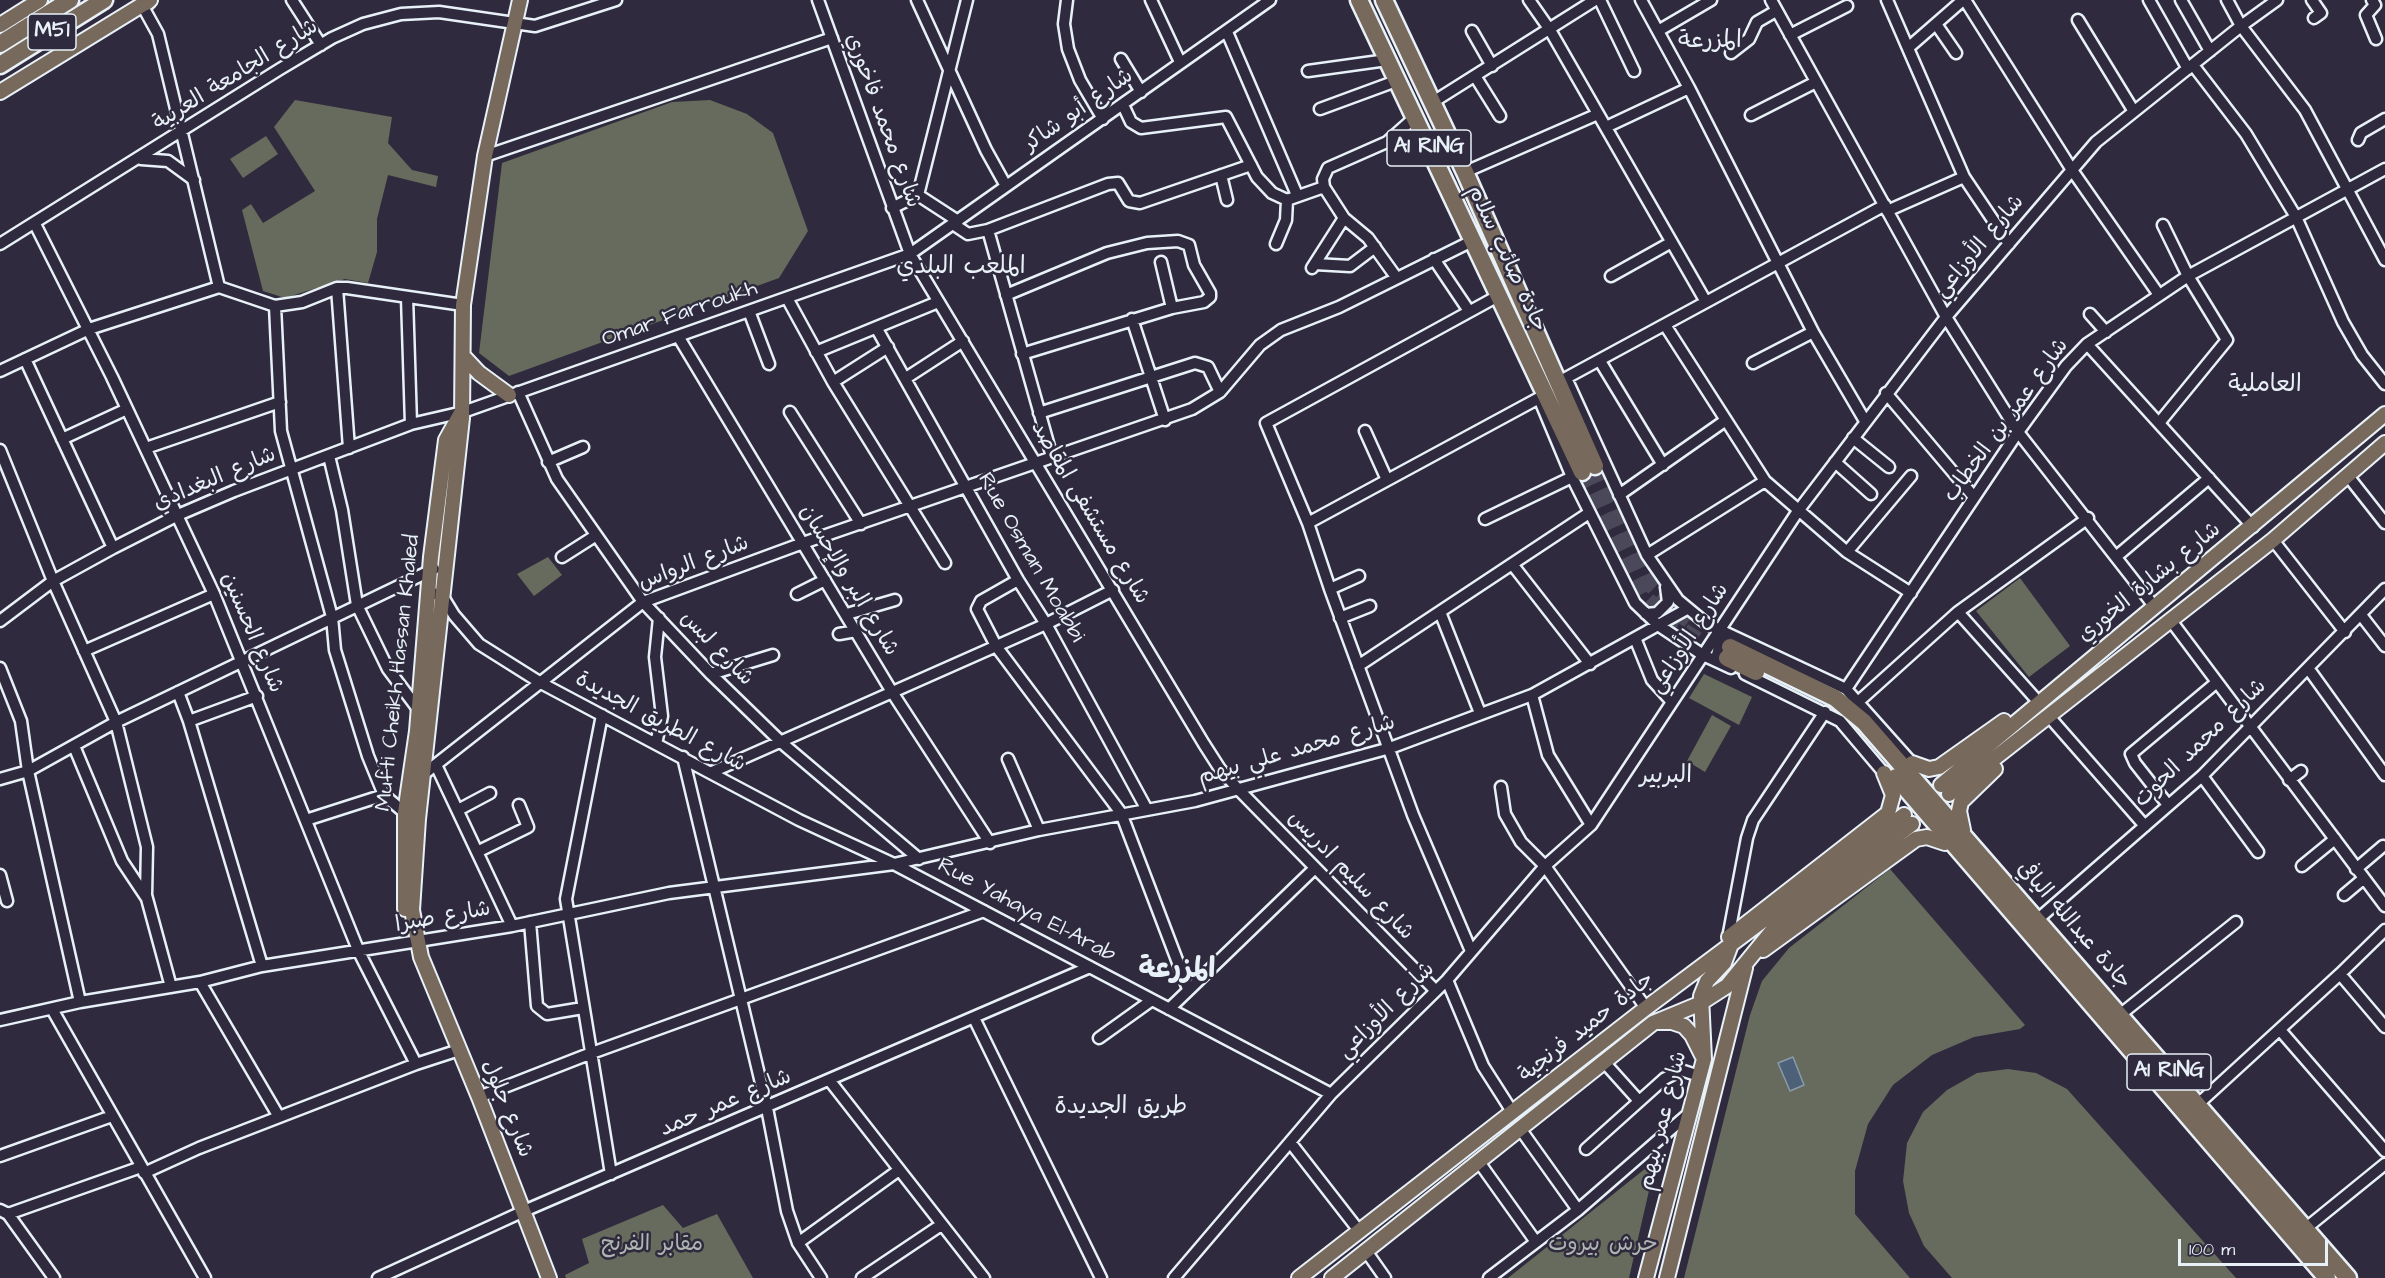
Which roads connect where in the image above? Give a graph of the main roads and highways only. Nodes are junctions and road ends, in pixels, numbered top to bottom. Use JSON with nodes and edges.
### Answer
{"nodes":[{"id":1,"x":40,"y":0,"type":"edge"},
{"id":2,"x":70,"y":0,"type":"edge"},
{"id":3,"x":104,"y":0,"type":"edge"},
{"id":4,"x":520,"y":0,"type":"edge"},
{"id":5,"x":1359,"y":0,"type":"edge"},
{"id":6,"x":1384,"y":0,"type":"edge"},
{"id":7,"x":147,"y":2,"type":"edge"},
{"id":8,"x":0,"y":25,"type":"edge"},
{"id":9,"x":0,"y":44,"type":"edge"},
{"id":10,"x":0,"y":65,"type":"edge"},
{"id":11,"x":0,"y":92,"type":"edge"},
{"id":12,"x":1520,"y":294,"type":"junction"},
{"id":13,"x":1498,"y":296,"type":"junction"},
{"id":14,"x":463,"y":357,"type":"junction"},
{"id":15,"x":1566,"y":378,"type":"road end"},
{"id":16,"x":513,"y":394,"type":"road end"},
{"id":17,"x":1539,"y":398,"type":"road end"},
{"id":18,"x":463,"y":412,"type":"junction"},
{"id":19,"x":2385,"y":414,"type":"edge"},
{"id":20,"x":2385,"y":442,"type":"edge"},
{"id":21,"x":2109,"y":643,"type":"junction"},
{"id":22,"x":2115,"y":666,"type":"junction"},
{"id":23,"x":1912,"y":763,"type":"joint"},
{"id":24,"x":1884,"y":773,"type":"joint"},
{"id":25,"x":1963,"y":830,"type":"junction"},
{"id":26,"x":1945,"y":843,"type":"junction"},
{"id":27,"x":1990,"y":865,"type":"junction"},
{"id":28,"x":2031,"y":925,"type":"junction"},
{"id":29,"x":415,"y":942,"type":"junction"},
{"id":30,"x":1729,"y":942,"type":"junction"},
{"id":31,"x":1748,"y":962,"type":"junction"},
{"id":32,"x":1700,"y":1004,"type":"junction"},
{"id":33,"x":1653,"y":1023,"type":"junction"},
{"id":34,"x":1704,"y":1059,"type":"junction"},
{"id":35,"x":1708,"y":1115,"type":"junction"},
{"id":36,"x":1686,"y":1116,"type":"junction"},
{"id":37,"x":549,"y":1278,"type":"edge"},
{"id":38,"x":1299,"y":1278,"type":"edge"},
{"id":39,"x":1332,"y":1278,"type":"edge"},
{"id":40,"x":1646,"y":1278,"type":"edge"},
{"id":41,"x":1667,"y":1278,"type":"edge"},
{"id":42,"x":2327,"y":1278,"type":"edge"},
{"id":43,"x":2348,"y":1278,"type":"edge"}],
"edges":[{"from":1,"to":8,"type":"main road"},
{"from":2,"to":9,"type":"highway","number":"M51"},
{"from":3,"to":10,"type":"highway","number":"M51"},
{"from":4,"to":14,"type":"main road","name":"Mufti Cheikh Hassan Khaled"},
{"from":5,"to":13,"type":"highway","name":"جادة صائب سلام","number":"A1 RING"},
{"from":6,"to":12,"type":"highway","name":"جادة صائب سلام","number":"A1 RING"},
{"from":7,"to":11,"type":"main road"},
{"from":12,"to":13,"type":"highway","name":"جادة صائب سلام","number":"A1 RING"},
{"from":12,"to":15,"type":"highway"},
{"from":13,"to":17,"type":"highway"},
{"from":14,"to":16,"type":"main road"},
{"from":14,"to":18,"type":"main road","name":"Mufti Cheikh Hassan Khaled"},
{"from":18,"to":29,"type":"main road","name":"Mufti Cheikh Hassan Khaled"},
{"from":18,"to":29,"type":"main road","name":"Mufti Cheikh Hassan Khaled"},
{"from":19,"to":21,"type":"main road","name":"شارع بشارة الخوري"},
{"from":20,"to":22,"type":"main road","name":"شارع بشارة الخوري"},
{"from":21,"to":22,"type":"main road","name":"شارع بشارة الخوري"},
{"from":21,"to":23,"type":"main road"},
{"from":22,"to":25,"type":"main road"},
{"from":23,"to":25,"type":"highway"},
{"from":24,"to":26,"type":"highway"},
{"from":24,"to":30,"type":"main road"},
{"from":25,"to":27,"type":"highway"},
{"from":26,"to":28,"type":"highway"},
{"from":26,"to":31,"type":"main road"},
{"from":27,"to":28,"type":"highway","name":"جادة عبدالله اليافي","number":"A1 RING"},
{"from":27,"to":28,"type":"highway","name":"جادة عبدالله اليافي","number":"A1 RING"},
{"from":28,"to":42,"type":"highway","name":"جادة عبدالله اليافي","number":"A1 RING"},
{"from":28,"to":43,"type":"highway","name":"جادة عبدالله اليافي","number":"A1 RING"},
{"from":29,"to":37,"type":"main road","name":"شارع جلول"},
{"from":30,"to":31,"type":"main road","name":"جادة حميد فرنجية"},
{"from":30,"to":32,"type":"main road","name":"شارع عمر بيهم"},
{"from":30,"to":38,"type":"main road","name":"جادة حميد فرنجية"},
{"from":31,"to":32,"type":"main road","name":"جادة حميد فرنجية"},
{"from":31,"to":35,"type":"main road","name":"شارع عمر بيهم"},
{"from":32,"to":33,"type":"main road","name":"جادة حميد فرنجية"},
{"from":32,"to":34,"type":"main road","name":"شارع عمر بيهم"},
{"from":33,"to":34,"type":"main road"},
{"from":33,"to":39,"type":"main road","name":"جادة حميد فرنجية"},
{"from":34,"to":36,"type":"main road","name":"شارع عمر بيهم"},
{"from":35,"to":36,"type":"main road"},
{"from":35,"to":41,"type":"main road","name":"شارع عمر بيهم"},
{"from":36,"to":40,"type":"main road","name":"شارع عمر بيهم"}]}
